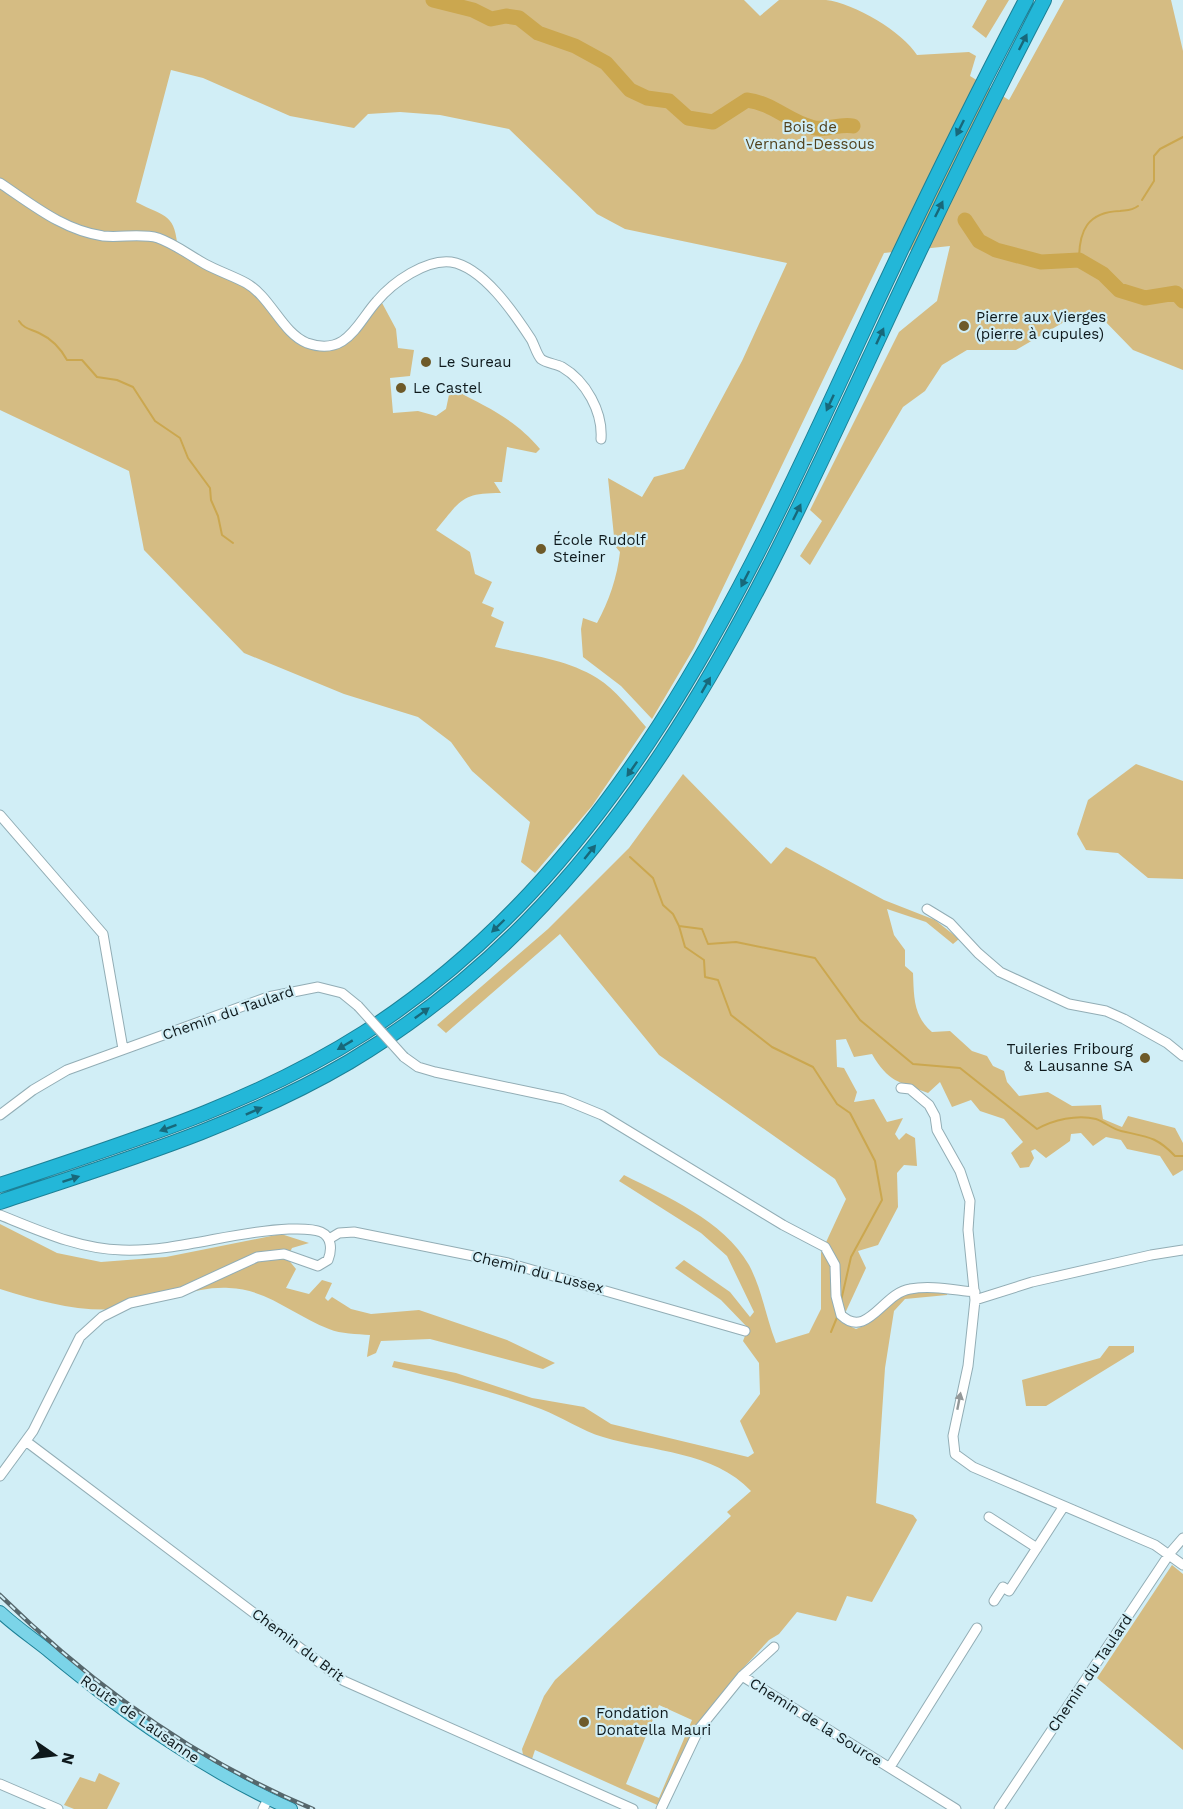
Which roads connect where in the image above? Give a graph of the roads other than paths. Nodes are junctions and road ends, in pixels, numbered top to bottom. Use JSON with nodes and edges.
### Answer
{"nodes":[{"id":1,"x":1026,"y":0,"type":"edge"},
{"id":2,"x":1044,"y":0,"type":"edge"},
{"id":3,"x":0,"y":183,"type":"edge"},
{"id":4,"x":602,"y":439,"type":"dead end"},
{"id":5,"x":0,"y":815,"type":"edge"},
{"id":6,"x":927,"y":909,"type":"dead end"},
{"id":7,"x":123,"y":1049,"type":"junction"},
{"id":8,"x":1183,"y":1056,"type":"edge"},
{"id":9,"x":901,"y":1088,"type":"dead end"},
{"id":10,"x":0,"y":1115,"type":"edge"},
{"id":11,"x":0,"y":1185,"type":"edge"},
{"id":12,"x":0,"y":1202,"type":"edge"},
{"id":13,"x":0,"y":1215,"type":"edge"},
{"id":14,"x":329,"y":1239,"type":"junction"},
{"id":15,"x":1183,"y":1250,"type":"edge"},
{"id":16,"x":975,"y":1296,"type":"junction"},
{"id":17,"x":745,"y":1331,"type":"dead end"},
{"id":18,"x":27,"y":1442,"type":"junction"},
{"id":19,"x":0,"y":1476,"type":"edge"},
{"id":20,"x":1064,"y":1506,"type":"junction"},
{"id":21,"x":989,"y":1517,"type":"dead end"},
{"id":22,"x":1183,"y":1538,"type":"edge"},
{"id":23,"x":1037,"y":1548,"type":"junction"},
{"id":24,"x":1170,"y":1553,"type":"junction"},
{"id":25,"x":1183,"y":1565,"type":"edge"},
{"id":26,"x":994,"y":1601,"type":"dead end"},
{"id":27,"x":0,"y":1612,"type":"edge"},
{"id":28,"x":977,"y":1629,"type":"dead end"},
{"id":29,"x":774,"y":1647,"type":"dead end"},
{"id":30,"x":742,"y":1676,"type":"junction"},
{"id":31,"x":890,"y":1767,"type":"junction"},
{"id":32,"x":0,"y":1784,"type":"edge"},
{"id":33,"x":266,"y":1804,"type":"edge"},
{"id":34,"x":58,"y":1809,"type":"edge"},
{"id":35,"x":291,"y":1809,"type":"edge"},
{"id":36,"x":633,"y":1809,"type":"edge"},
{"id":37,"x":661,"y":1809,"type":"edge"},
{"id":38,"x":956,"y":1809,"type":"edge"},
{"id":39,"x":999,"y":1809,"type":"edge"}],
"edges":[{"from":1,"to":11,"type":"highway","one_way":true},
{"from":12,"to":2,"type":"highway","one_way":true},
{"from":3,"to":4,"type":"street"},
{"from":5,"to":7,"type":"street"},
{"from":6,"to":8,"type":"street"},
{"from":7,"to":10,"type":"street","name":"Chemin du Taulard"},
{"from":7,"to":16,"type":"street","name":"Chemin du Taulard","bridge":true},
{"from":9,"to":16,"type":"street"},
{"from":13,"to":14,"type":"street"},
{"from":14,"to":17,"type":"street","name":"Chemin du Lussex"},
{"from":14,"to":18,"type":"street"},
{"from":15,"to":16,"type":"street"},
{"from":20,"to":16,"type":"street","one_way":true},
{"from":18,"to":19,"type":"street"},
{"from":18,"to":36,"type":"street","name":"Chemin du Brit"},
{"from":20,"to":23,"type":"street"},
{"from":20,"to":24,"type":"street"},
{"from":21,"to":23,"type":"street"},
{"from":22,"to":24,"type":"street","name":"Chemin du Taulard"},
{"from":23,"to":26,"type":"street"},
{"from":24,"to":25,"type":"street"},
{"from":24,"to":39,"type":"street","name":"Chemin du Taulard"},
{"from":27,"to":33,"type":"main road","name":"Route de Lausanne"},
{"from":28,"to":31,"type":"street","name":"Chemin de la Source"},
{"from":29,"to":30,"type":"street","name":"Chemin de la Source"},
{"from":30,"to":31,"type":"street","name":"Chemin de la Source"},
{"from":30,"to":37,"type":"street","name":"Chemin de la Source"},
{"from":31,"to":38,"type":"street","name":"Chemin de la Source"},
{"from":32,"to":34,"type":"street"},
{"from":33,"to":35,"type":"main road","name":"Route de Lausanne"}]}
